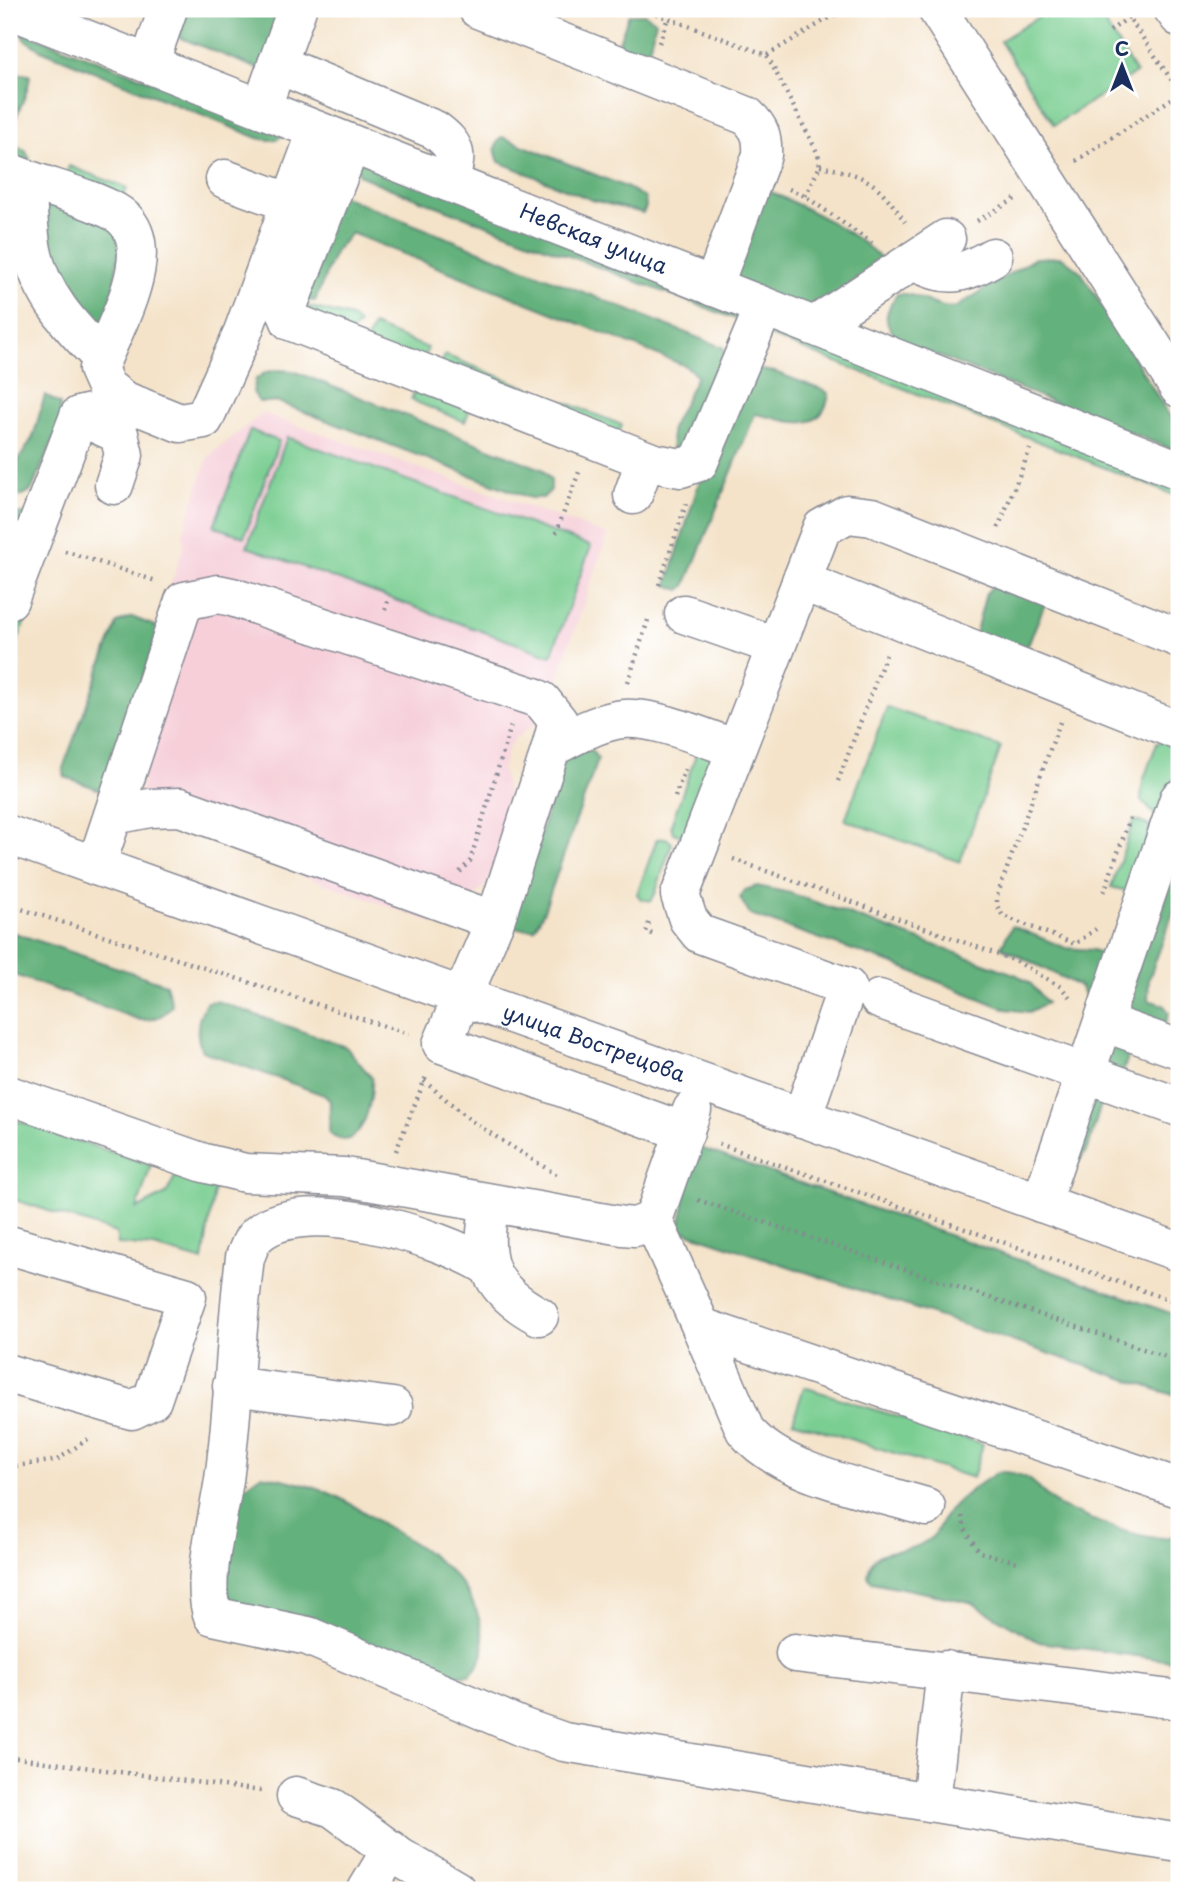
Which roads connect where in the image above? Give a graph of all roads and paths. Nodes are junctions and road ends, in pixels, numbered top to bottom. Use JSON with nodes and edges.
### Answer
{"nodes":[{"id":1,"x":168,"y":9,"type":"edge"},
{"id":2,"x":297,"y":9,"type":"edge"},
{"id":3,"x":478,"y":9,"type":"edge"},
{"id":4,"x":643,"y":9,"type":"edge"},
{"id":5,"x":844,"y":9,"type":"edge"},
{"id":6,"x":937,"y":9,"type":"edge"},
{"id":7,"x":1124,"y":9,"type":"edge"},
{"id":8,"x":1173,"y":9,"type":"edge"},
{"id":9,"x":1129,"y":17,"type":"junction"},
{"id":10,"x":1179,"y":17,"type":"edge"},
{"id":11,"x":12,"y":21,"type":"edge"},
{"id":12,"x":1110,"y":30,"type":"dead end"},
{"id":13,"x":767,"y":55,"type":"junction"},
{"id":14,"x":149,"y":64,"type":"junction"},
{"id":15,"x":277,"y":64,"type":"junction"},
{"id":16,"x":1179,"y":91,"type":"edge"},
{"id":17,"x":261,"y":108,"type":"junction"},
{"id":18,"x":334,"y":137,"type":"junction"},
{"id":19,"x":820,"y":166,"type":"junction"},
{"id":20,"x":18,"y":176,"type":"edge"},
{"id":21,"x":225,"y":179,"type":"dead end"},
{"id":22,"x":448,"y":182,"type":"junction"},
{"id":23,"x":290,"y":203,"type":"junction"},
{"id":24,"x":922,"y":255,"type":"junction"},
{"id":25,"x":993,"y":257,"type":"dead end"},
{"id":26,"x":713,"y":286,"type":"junction"},
{"id":27,"x":764,"y":307,"type":"junction"},
{"id":28,"x":814,"y":326,"type":"junction"},
{"id":29,"x":102,"y":358,"type":"junction"},
{"id":30,"x":1179,"y":388,"type":"edge"},
{"id":31,"x":138,"y":406,"type":"junction"},
{"id":32,"x":79,"y":416,"type":"junction"},
{"id":33,"x":591,"y":438,"type":"junction"},
{"id":34,"x":1033,"y":441,"type":"dead end"},
{"id":35,"x":699,"y":462,"type":"junction"},
{"id":36,"x":654,"y":463,"type":"junction"},
{"id":37,"x":1179,"y":470,"type":"edge"},
{"id":38,"x":114,"y":485,"type":"dead end"},
{"id":39,"x":633,"y":495,"type":"dead end"},
{"id":40,"x":556,"y":533,"type":"dead end"},
{"id":41,"x":31,"y":540,"type":"junction"},
{"id":42,"x":984,"y":562,"type":"junction"},
{"id":43,"x":801,"y":581,"type":"junction"},
{"id":44,"x":9,"y":600,"type":"edge"},
{"id":45,"x":182,"y":605,"type":"junction"},
{"id":46,"x":669,"y":608,"type":"junction"},
{"id":47,"x":899,"y":621,"type":"junction"},
{"id":48,"x":1179,"y":638,"type":"edge"},
{"id":49,"x":776,"y":646,"type":"junction"},
{"id":50,"x":1072,"y":689,"type":"junction"},
{"id":51,"x":521,"y":692,"type":"junction"},
{"id":52,"x":616,"y":720,"type":"junction"},
{"id":53,"x":1179,"y":731,"type":"edge"},
{"id":54,"x":696,"y":736,"type":"junction"},
{"id":55,"x":551,"y":748,"type":"junction"},
{"id":56,"x":736,"y":748,"type":"junction"},
{"id":57,"x":838,"y":781,"type":"dead end"},
{"id":58,"x":1179,"y":799,"type":"edge"},
{"id":59,"x":673,"y":804,"type":"dead end"},
{"id":60,"x":1132,"y":814,"type":"dead end"},
{"id":61,"x":114,"y":815,"type":"junction"},
{"id":62,"x":9,"y":835,"type":"edge"},
{"id":63,"x":698,"y":847,"type":"junction"},
{"id":64,"x":1170,"y":853,"type":"edge"},
{"id":65,"x":96,"y":866,"type":"junction"},
{"id":66,"x":456,"y":876,"type":"dead end"},
{"id":67,"x":1104,"y":892,"type":"dead end"},
{"id":68,"x":9,"y":905,"type":"edge"},
{"id":69,"x":495,"y":920,"type":"junction"},
{"id":70,"x":1075,"y":944,"type":"dead end"},
{"id":71,"x":463,"y":995,"type":"junction"},
{"id":72,"x":878,"y":999,"type":"dead end"},
{"id":73,"x":1101,"y":1028,"type":"junction"},
{"id":74,"x":442,"y":1044,"type":"junction"},
{"id":75,"x":1179,"y":1049,"type":"edge"},
{"id":76,"x":1085,"y":1074,"type":"junction"},
{"id":77,"x":424,"y":1081,"type":"junction"},
{"id":78,"x":702,"y":1081,"type":"junction"},
{"id":79,"x":9,"y":1095,"type":"edge"},
{"id":80,"x":1179,"y":1107,"type":"edge"},
{"id":81,"x":802,"y":1118,"type":"junction"},
{"id":82,"x":685,"y":1132,"type":"junction"},
{"id":83,"x":558,"y":1176,"type":"dead end"},
{"id":84,"x":387,"y":1185,"type":"junction"},
{"id":85,"x":1041,"y":1202,"type":"junction"},
{"id":86,"x":490,"y":1204,"type":"junction"},
{"id":87,"x":658,"y":1204,"type":"junction"},
{"id":88,"x":9,"y":1245,"type":"edge"},
{"id":89,"x":1179,"y":1252,"type":"edge"},
{"id":90,"x":486,"y":1265,"type":"junction"},
{"id":91,"x":1179,"y":1303,"type":"edge"},
{"id":92,"x":539,"y":1316,"type":"dead end"},
{"id":93,"x":701,"y":1327,"type":"junction"},
{"id":94,"x":1179,"y":1361,"type":"edge"},
{"id":95,"x":9,"y":1374,"type":"edge"},
{"id":96,"x":232,"y":1386,"type":"junction"},
{"id":97,"x":393,"y":1407,"type":"dead end"},
{"id":98,"x":132,"y":1410,"type":"junction"},
{"id":99,"x":9,"y":1467,"type":"edge"},
{"id":100,"x":1179,"y":1488,"type":"edge"},
{"id":101,"x":943,"y":1508,"type":"joint"},
{"id":102,"x":1021,"y":1563,"type":"dead end"},
{"id":103,"x":795,"y":1653,"type":"dead end"},
{"id":104,"x":946,"y":1670,"type":"junction"},
{"id":105,"x":1179,"y":1700,"type":"edge"},
{"id":106,"x":9,"y":1757,"type":"edge"},
{"id":107,"x":228,"y":1787,"type":"dead end"},
{"id":108,"x":296,"y":1796,"type":"dead end"},
{"id":109,"x":931,"y":1802,"type":"junction"},
{"id":110,"x":1179,"y":1843,"type":"edge"},
{"id":111,"x":391,"y":1850,"type":"junction"},
{"id":112,"x":367,"y":1890,"type":"edge"},
{"id":113,"x":456,"y":1890,"type":"edge"}],
"edges":[{"from":1,"to":14,"type":"street"},
{"from":2,"to":15,"type":"street"},
{"from":3,"to":26,"type":"street"},
{"from":4,"to":13,"type":"path"},
{"from":5,"to":13,"type":"path"},
{"from":6,"to":30,"type":"street"},
{"from":7,"to":9,"type":"path"},
{"from":8,"to":10,"type":"street"},
{"from":9,"to":12,"type":"path"},
{"from":9,"to":16,"type":"path"},
{"from":11,"to":14,"type":"street","name":"Невская улица"},
{"from":13,"to":19,"type":"path"},
{"from":14,"to":17,"type":"street","name":"Невская улица"},
{"from":15,"to":17,"type":"street"},
{"from":15,"to":22,"type":"street"},
{"from":17,"to":18,"type":"street","name":"Невская улица"},
{"from":18,"to":22,"type":"street","name":"Невская улица"},
{"from":18,"to":23,"type":"street"},
{"from":18,"to":33,"type":"street"},
{"from":19,"to":24,"type":"path"},
{"from":19,"to":24,"type":"path"},
{"from":20,"to":29,"type":"street"},
{"from":20,"to":29,"type":"street"},
{"from":21,"to":23,"type":"street"},
{"from":22,"to":26,"type":"street","name":"Невская улица"},
{"from":23,"to":31,"type":"street"},
{"from":24,"to":25,"type":"street"},
{"from":24,"to":28,"type":"street"},
{"from":26,"to":27,"type":"street","name":"Невская улица"},
{"from":27,"to":28,"type":"street","name":"Невская улица"},
{"from":27,"to":35,"type":"street"},
{"from":28,"to":37,"type":"street","name":"Невская улица"},
{"from":29,"to":31,"type":"street"},
{"from":31,"to":32,"type":"street"},
{"from":32,"to":38,"type":"street"},
{"from":32,"to":41,"type":"street"},
{"from":33,"to":36,"type":"street"},
{"from":33,"to":40,"type":"path"},
{"from":34,"to":42,"type":"path"},
{"from":35,"to":36,"type":"street"},
{"from":35,"to":46,"type":"path"},
{"from":36,"to":39,"type":"street"},
{"from":41,"to":44,"type":"street"},
{"from":41,"to":45,"type":"path"},
{"from":42,"to":43,"type":"street"},
{"from":42,"to":48,"type":"street"},
{"from":43,"to":47,"type":"street"},
{"from":43,"to":49,"type":"street"},
{"from":45,"to":51,"type":"street"},
{"from":45,"to":61,"type":"street"},
{"from":46,"to":49,"type":"street"},
{"from":46,"to":52,"type":"path"},
{"from":47,"to":50,"type":"street"},
{"from":47,"to":57,"type":"path"},
{"from":49,"to":56,"type":"street"},
{"from":50,"to":53,"type":"street"},
{"from":50,"to":70,"type":"path"},
{"from":51,"to":55,"type":"street"},
{"from":51,"to":66,"type":"path"},
{"from":52,"to":54,"type":"street"},
{"from":52,"to":55,"type":"street"},
{"from":54,"to":56,"type":"street"},
{"from":54,"to":59,"type":"path"},
{"from":55,"to":69,"type":"street"},
{"from":56,"to":63,"type":"street"},
{"from":58,"to":64,"type":"street"},
{"from":60,"to":67,"type":"path"},
{"from":61,"to":65,"type":"street"},
{"from":61,"to":69,"type":"street"},
{"from":62,"to":65,"type":"street","name":"улица Вострецова"},
{"from":63,"to":73,"type":"path"},
{"from":63,"to":81,"type":"street"},
{"from":64,"to":73,"type":"street"},
{"from":65,"to":71,"type":"street","name":"улица Вострецова"},
{"from":68,"to":74,"type":"path"},
{"from":69,"to":71,"type":"street"},
{"from":71,"to":74,"type":"street"},
{"from":71,"to":78,"type":"street","name":"улица Вострецова"},
{"from":72,"to":76,"type":"street"},
{"from":73,"to":75,"type":"street"},
{"from":73,"to":76,"type":"street"},
{"from":74,"to":77,"type":"path"},
{"from":74,"to":82,"type":"street"},
{"from":76,"to":80,"type":"street"},
{"from":76,"to":85,"type":"street"},
{"from":77,"to":83,"type":"path"},
{"from":77,"to":84,"type":"path"},
{"from":78,"to":81,"type":"street","name":"улица Вострецова"},
{"from":78,"to":82,"type":"street"},
{"from":79,"to":84,"type":"street"},
{"from":81,"to":85,"type":"street","name":"улица Вострецова"},
{"from":82,"to":87,"type":"street"},
{"from":82,"to":91,"type":"path"},
{"from":84,"to":86,"type":"street"},
{"from":85,"to":89,"type":"street","name":"улица Вострецова"},
{"from":86,"to":87,"type":"street"},
{"from":86,"to":90,"type":"street"},
{"from":87,"to":93,"type":"street"},
{"from":87,"to":94,"type":"path"},
{"from":88,"to":98,"type":"street"},
{"from":90,"to":92,"type":"street"},
{"from":90,"to":96,"type":"street"},
{"from":93,"to":100,"type":"street"},
{"from":93,"to":101,"type":"street"},
{"from":95,"to":98,"type":"street"},
{"from":96,"to":97,"type":"street"},
{"from":96,"to":109,"type":"street"},
{"from":98,"to":99,"type":"path"},
{"from":101,"to":102,"type":"path"},
{"from":103,"to":104,"type":"street"},
{"from":104,"to":105,"type":"street"},
{"from":104,"to":109,"type":"street"},
{"from":106,"to":107,"type":"path"},
{"from":108,"to":111,"type":"street"},
{"from":109,"to":110,"type":"street"},
{"from":111,"to":112,"type":"street"},
{"from":111,"to":113,"type":"street"}]}
